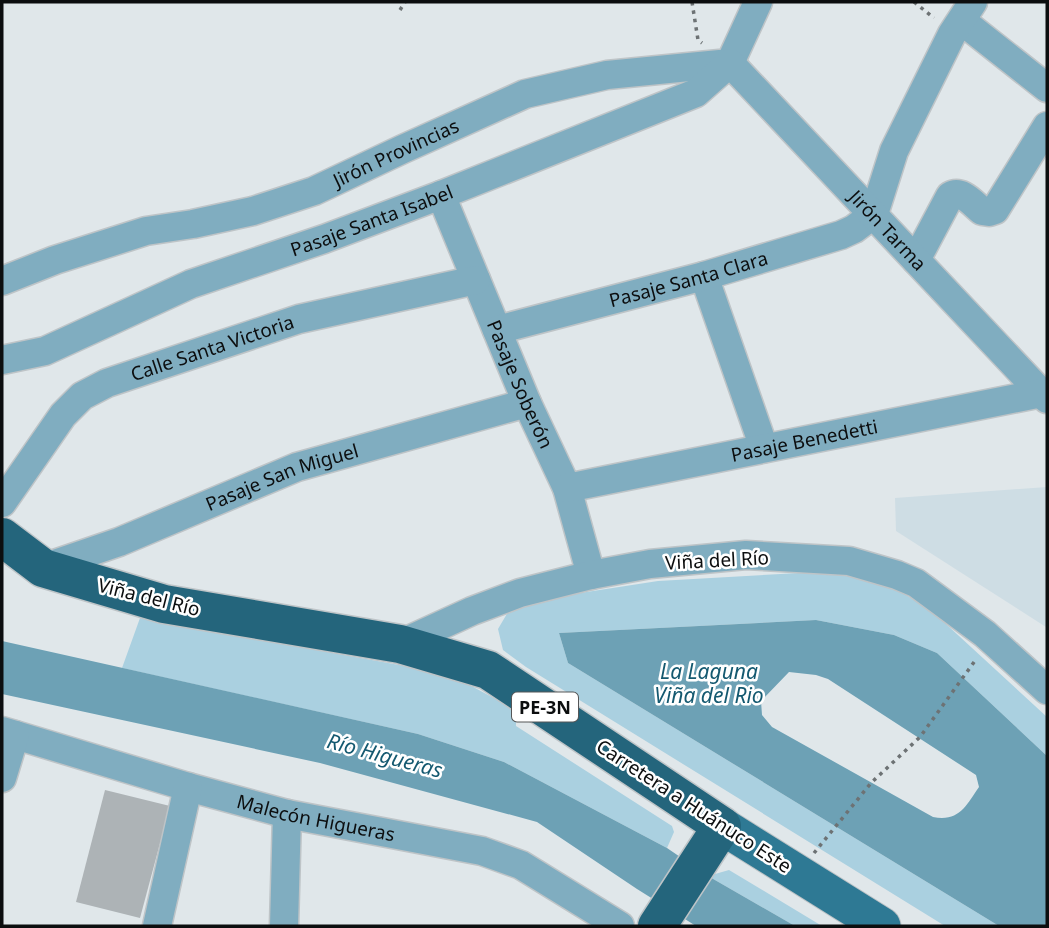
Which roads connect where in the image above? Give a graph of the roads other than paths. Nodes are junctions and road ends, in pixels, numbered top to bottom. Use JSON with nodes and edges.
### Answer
{"nodes":[{"id":1,"x":758,"y":2,"type":"edge"},
{"id":2,"x":967,"y":11,"type":"edge"},
{"id":3,"x":730,"y":63,"type":"junction"},
{"id":4,"x":1047,"y":88,"type":"edge"},
{"id":5,"x":1047,"y":126,"type":"edge"},
{"id":6,"x":441,"y":195,"type":"junction"},
{"id":7,"x":874,"y":214,"type":"junction"},
{"id":8,"x":916,"y":260,"type":"junction"},
{"id":9,"x":704,"y":276,"type":"junction"},
{"id":10,"x":476,"y":280,"type":"junction"},
{"id":11,"x":2,"y":281,"type":"edge"},
{"id":12,"x":497,"y":330,"type":"junction"},
{"id":13,"x":2,"y":360,"type":"edge"},
{"id":14,"x":1045,"y":396,"type":"edge"},
{"id":15,"x":527,"y":403,"type":"junction"},
{"id":16,"x":764,"y":448,"type":"junction"},
{"id":17,"x":567,"y":488,"type":"junction"},
{"id":18,"x":2,"y":503,"type":"edge"},
{"id":19,"x":16,"y":551,"type":"edge"},
{"id":20,"x":591,"y":575,"type":"junction"},
{"id":21,"x":348,"y":636,"type":"joint"},
{"id":22,"x":400,"y":644,"type":"junction"},
{"id":23,"x":1043,"y":678,"type":"edge"},
{"id":24,"x":9,"y":733,"type":"edge"},
{"id":25,"x":2,"y":778,"type":"edge"},
{"id":26,"x":188,"y":787,"type":"junction"},
{"id":27,"x":287,"y":814,"type":"junction"},
{"id":28,"x":722,"y":826,"type":"junction"},
{"id":29,"x":157,"y":926,"type":"edge"},
{"id":30,"x":284,"y":926,"type":"edge"},
{"id":31,"x":620,"y":926,"type":"edge"},
{"id":32,"x":657,"y":926,"type":"edge"},
{"id":33,"x":882,"y":926,"type":"edge"}],
"edges":[{"from":1,"to":3,"type":"street"},
{"from":2,"to":4,"type":"street"},
{"from":2,"to":7,"type":"street"},
{"from":3,"to":6,"type":"street","name":"Pasaje Santa Isabel"},
{"from":3,"to":7,"type":"street","name":"Jirón Tarma"},
{"from":3,"to":11,"type":"street","name":"Jirón Provincias"},
{"from":5,"to":8,"type":"street"},
{"from":6,"to":10,"type":"street","name":"Pasaje Soberón"},
{"from":6,"to":13,"type":"street","name":"Pasaje Santa Isabel"},
{"from":7,"to":8,"type":"street","name":"Jirón Tarma"},
{"from":7,"to":9,"type":"street","name":"Pasaje Santa Clara"},
{"from":8,"to":14,"type":"street","name":"Jirón Tarma"},
{"from":9,"to":12,"type":"street","name":"Pasaje Santa Clara"},
{"from":9,"to":16,"type":"street"},
{"from":10,"to":12,"type":"street","name":"Pasaje Soberón"},
{"from":10,"to":18,"type":"street","name":"Calle Santa Victoria"},
{"from":12,"to":15,"type":"street","name":"Pasaje Soberón"},
{"from":14,"to":16,"type":"street","name":"Pasaje Benedetti"},
{"from":15,"to":17,"type":"street","name":"Pasaje Soberón"},
{"from":15,"to":19,"type":"street","name":"Pasaje San Miguel"},
{"from":16,"to":17,"type":"street","name":"Pasaje Benedetti"},
{"from":17,"to":20,"type":"street","name":"Pasaje Soberón"},
{"from":19,"to":21,"type":"highway","name":"Viña del Río","number":"PE-3N"},
{"from":20,"to":22,"type":"street","name":"Viña del Río"},
{"from":20,"to":23,"type":"street","name":"Viña del Río"},
{"from":21,"to":22,"type":"highway","name":"Carretera a Huánuco Este","number":"PE-3N"},
{"from":22,"to":28,"type":"highway","name":"Carretera a Huánuco Este","number":"PE-3N"},
{"from":24,"to":25,"type":"street"},
{"from":24,"to":26,"type":"street","name":"Malecón Higueras"},
{"from":26,"to":27,"type":"street","name":"Malecón Higueras"},
{"from":26,"to":29,"type":"street"},
{"from":27,"to":30,"type":"street"},
{"from":27,"to":31,"type":"street","name":"Malecón Higueras"},
{"from":28,"to":32,"type":"highway"},
{"from":28,"to":33,"type":"main road","name":"Carretera a Huánuco Este"}]}
